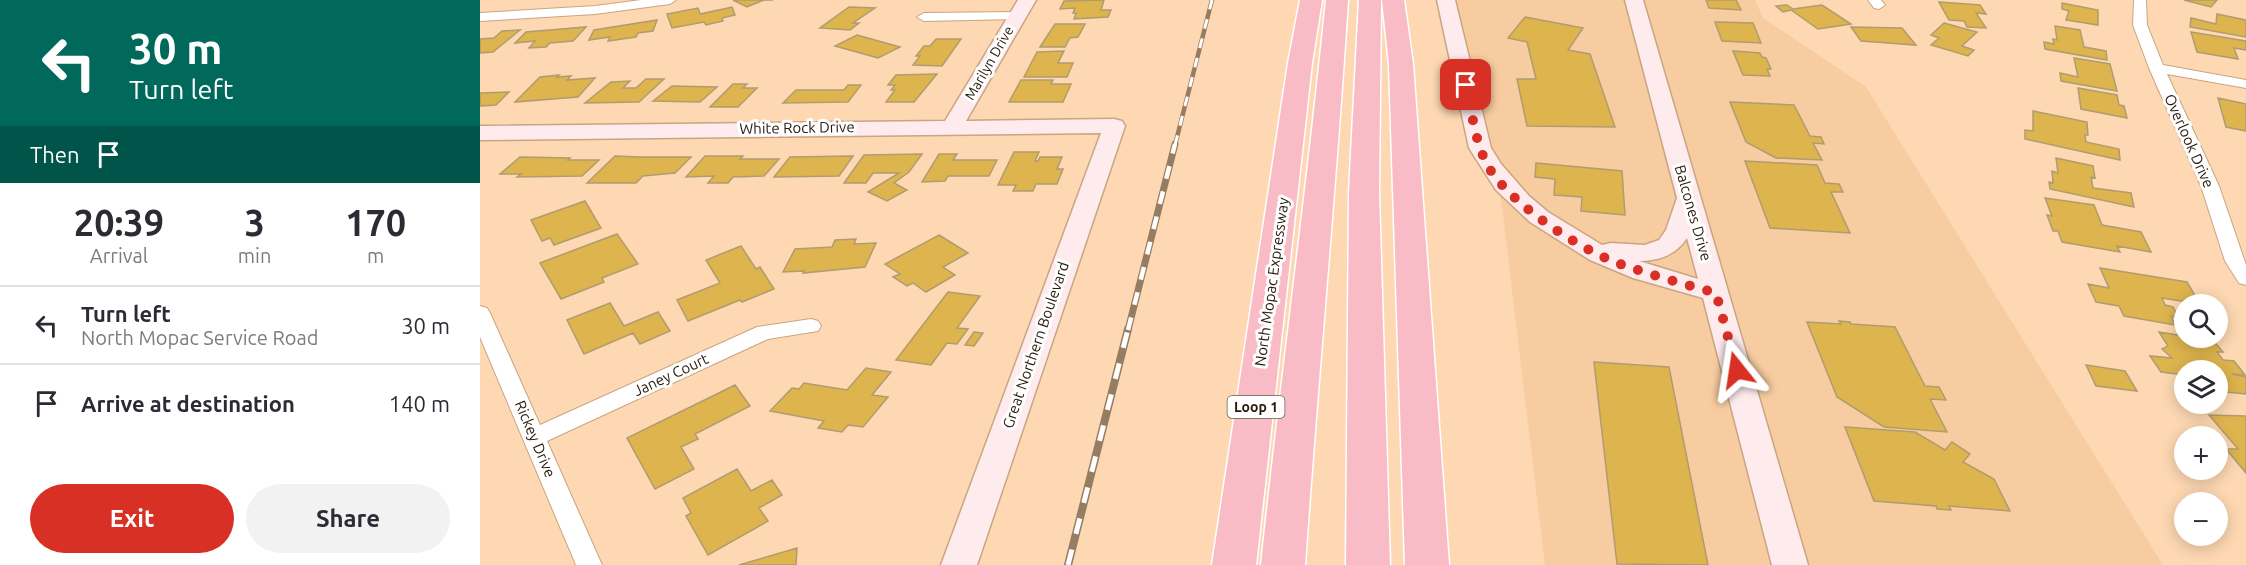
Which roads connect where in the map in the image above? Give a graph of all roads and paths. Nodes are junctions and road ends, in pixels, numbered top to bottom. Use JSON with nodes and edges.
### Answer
{"nodes":[{"id":1,"x":547,"y":0,"type":"edge"},
{"id":2,"x":670,"y":0,"type":"edge"},
{"id":3,"x":1311,"y":0,"type":"edge"},
{"id":4,"x":1336,"y":0,"type":"edge"},
{"id":5,"x":1370,"y":0,"type":"edge"},
{"id":6,"x":1446,"y":0,"type":"edge"},
{"id":7,"x":1634,"y":0,"type":"edge"},
{"id":8,"x":2140,"y":0,"type":"edge"},
{"id":9,"x":1404,"y":2,"type":"edge"},
{"id":10,"x":1022,"y":8,"type":"edge"},
{"id":11,"x":532,"y":14,"type":"junction"},
{"id":12,"x":480,"y":17,"type":"edge"},
{"id":13,"x":924,"y":17,"type":"dead end"},
{"id":14,"x":2156,"y":68,"type":"junction"},
{"id":15,"x":1331,"y":71,"type":"junction"},
{"id":16,"x":2246,"y":84,"type":"edge"},
{"id":17,"x":1369,"y":93,"type":"junction"},
{"id":18,"x":1114,"y":126,"type":"joint"},
{"id":19,"x":952,"y":127,"type":"junction"},
{"id":20,"x":482,"y":135,"type":"edge"},
{"id":21,"x":1688,"y":199,"type":"junction"},
{"id":22,"x":1579,"y":242,"type":"junction"},
{"id":23,"x":1277,"y":249,"type":"junction"},
{"id":24,"x":2246,"y":279,"type":"edge"},
{"id":25,"x":1716,"y":293,"type":"junction"},
{"id":26,"x":480,"y":313,"type":"edge"},
{"id":27,"x":811,"y":326,"type":"dead end"},
{"id":28,"x":1413,"y":331,"type":"junction"},
{"id":29,"x":535,"y":437,"type":"junction"},
{"id":30,"x":589,"y":565,"type":"edge"},
{"id":31,"x":959,"y":565,"type":"edge"},
{"id":32,"x":1234,"y":565,"type":"edge"},
{"id":33,"x":1283,"y":565,"type":"edge"},
{"id":34,"x":1368,"y":565,"type":"edge"},
{"id":35,"x":1426,"y":565,"type":"edge"},
{"id":36,"x":1790,"y":565,"type":"edge"}],
"edges":[{"from":1,"to":11,"type":"street"},
{"from":2,"to":11,"type":"street"},
{"from":3,"to":23,"type":"highway","name":"North Mopac Expressway","number":"Loop 1"},
{"from":4,"to":15,"type":"highway"},
{"from":5,"to":17,"type":"highway"},
{"from":6,"to":22,"type":"street"},
{"from":7,"to":21,"type":"street","name":"Balcones Drive"},
{"from":8,"to":14,"type":"street","name":"Overlook Drive"},
{"from":9,"to":28,"type":"highway"},
{"from":10,"to":13,"type":"street"},
{"from":10,"to":19,"type":"street","name":"Marilyn Drive"},
{"from":11,"to":12,"type":"street"},
{"from":14,"to":16,"type":"street"},
{"from":14,"to":24,"type":"street","name":"Overlook Drive"},
{"from":15,"to":23,"type":"highway"},
{"from":15,"to":33,"type":"highway"},
{"from":17,"to":28,"type":"highway"},
{"from":17,"to":34,"type":"highway"},
{"from":18,"to":19,"type":"street","name":"White Rock Drive"},
{"from":18,"to":31,"type":"street","name":"Great Northern Boulevard"},
{"from":19,"to":20,"type":"street","name":"White Rock Drive"},
{"from":21,"to":22,"type":"street"},
{"from":21,"to":25,"type":"street","name":"Balcones Drive"},
{"from":22,"to":25,"type":"street"},
{"from":23,"to":32,"type":"highway","name":"North Mopac Expressway","number":"Loop 1"},
{"from":25,"to":36,"type":"street","name":"Balcones Drive"},
{"from":26,"to":29,"type":"street","name":"Rickey Drive"},
{"from":27,"to":29,"type":"street","name":"Janey Court"},
{"from":28,"to":35,"type":"highway"},
{"from":29,"to":30,"type":"street","name":"Rickey Drive"}]}
